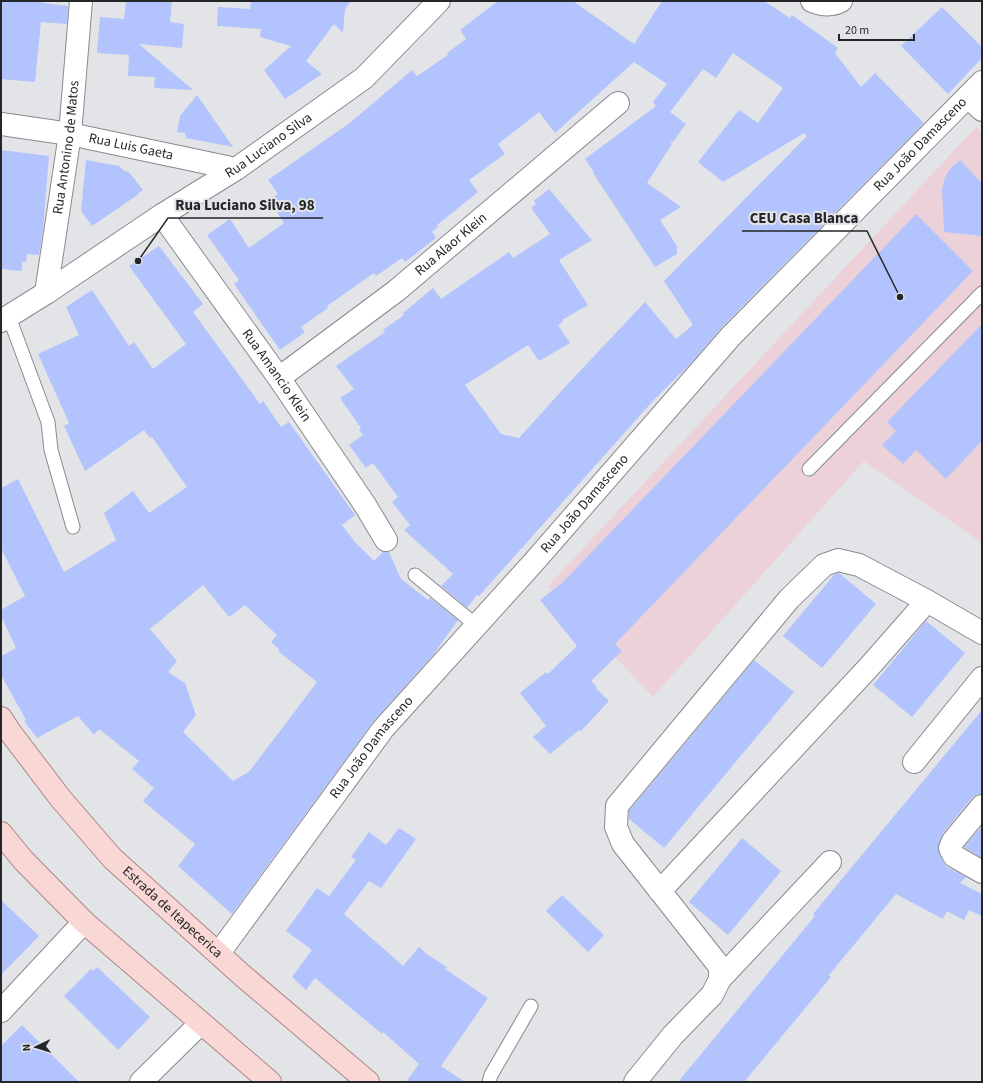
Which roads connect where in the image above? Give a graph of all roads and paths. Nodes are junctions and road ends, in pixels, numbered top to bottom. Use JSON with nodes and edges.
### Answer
{"nodes":[{"id":1,"x":81,"y":1,"type":"edge"},
{"id":2,"x":439,"y":1,"type":"edge"},
{"id":3,"x":812,"y":1,"type":"edge"},
{"id":4,"x":841,"y":1,"type":"edge"},
{"id":5,"x":977,"y":96,"type":"edge"},
{"id":6,"x":618,"y":103,"type":"dead end"},
{"id":7,"x":1,"y":124,"type":"edge"},
{"id":8,"x":70,"y":134,"type":"junction"},
{"id":9,"x":236,"y":169,"type":"junction"},
{"id":10,"x":162,"y":215,"type":"junction"},
{"id":11,"x":46,"y":293,"type":"junction"},
{"id":12,"x":982,"y":293,"type":"edge"},
{"id":13,"x":5,"y":319,"type":"edge"},
{"id":14,"x":279,"y":378,"type":"junction"},
{"id":15,"x":809,"y":469,"type":"dead end"},
{"id":16,"x":73,"y":527,"type":"dead end"},
{"id":17,"x":386,"y":540,"type":"dead end"},
{"id":18,"x":414,"y":575,"type":"dead end"},
{"id":19,"x":927,"y":600,"type":"junction"},
{"id":20,"x":477,"y":626,"type":"junction"},
{"id":21,"x":982,"y":633,"type":"edge"},
{"id":22,"x":982,"y":678,"type":"edge"},
{"id":23,"x":1,"y":718,"type":"edge"},
{"id":24,"x":914,"y":762,"type":"dead end"},
{"id":25,"x":982,"y":806,"type":"edge"},
{"id":26,"x":1,"y":833,"type":"edge"},
{"id":27,"x":830,"y":862,"type":"dead end"},
{"id":28,"x":982,"y":872,"type":"edge"},
{"id":29,"x":660,"y":891,"type":"junction"},
{"id":30,"x":84,"y":922,"type":"junction"},
{"id":31,"x":219,"y":953,"type":"junction"},
{"id":32,"x":720,"y":979,"type":"junction"},
{"id":33,"x":531,"y":1006,"type":"dead end"},
{"id":34,"x":1,"y":1011,"type":"edge"},
{"id":35,"x":201,"y":1023,"type":"junction"},
{"id":36,"x":141,"y":1082,"type":"edge"},
{"id":37,"x":270,"y":1082,"type":"edge"},
{"id":38,"x":368,"y":1082,"type":"edge"},
{"id":39,"x":489,"y":1082,"type":"edge"},
{"id":40,"x":635,"y":1082,"type":"edge"}],
"edges":[{"from":1,"to":8,"type":"street","name":"Rua Antonino de Matos"},
{"from":2,"to":9,"type":"street","name":"Rua Luciano Silva"},
{"from":3,"to":4,"type":"street"},
{"from":5,"to":20,"type":"street","name":"Rua João Damasceno"},
{"from":6,"to":14,"type":"street","name":"Rua Alaor Klein"},
{"from":7,"to":8,"type":"street","name":"Rua Luis Gaeta"},
{"from":8,"to":9,"type":"street","name":"Rua Luis Gaeta"},
{"from":8,"to":11,"type":"street","name":"Rua Antonino de Matos"},
{"from":9,"to":10,"type":"street","name":"Rua Luciano Silva"},
{"from":10,"to":11,"type":"street","name":"Rua Luciano Silva"},
{"from":10,"to":14,"type":"street","name":"Rua Amancio Klein"},
{"from":11,"to":13,"type":"street","name":"Rua Luciano Silva"},
{"from":12,"to":15,"type":"lane"},
{"from":13,"to":16,"type":"lane"},
{"from":14,"to":17,"type":"street","name":"Rua Amancio Klein"},
{"from":18,"to":20,"type":"lane"},
{"from":19,"to":21,"type":"street"},
{"from":19,"to":29,"type":"street"},
{"from":19,"to":29,"type":"street"},
{"from":20,"to":31,"type":"street","name":"Rua João Damasceno"},
{"from":22,"to":24,"type":"street"},
{"from":23,"to":31,"type":"main road","name":"Estrada de Itapecerica"},
{"from":25,"to":28,"type":"street"},
{"from":26,"to":30,"type":"main road"},
{"from":27,"to":32,"type":"street"},
{"from":29,"to":32,"type":"street"},
{"from":30,"to":34,"type":"street"},
{"from":30,"to":35,"type":"main road"},
{"from":31,"to":38,"type":"main road","name":"Estrada de Itapecerica"},
{"from":32,"to":40,"type":"street"},
{"from":33,"to":39,"type":"lane"},
{"from":35,"to":36,"type":"street"},
{"from":35,"to":37,"type":"main road"}]}
